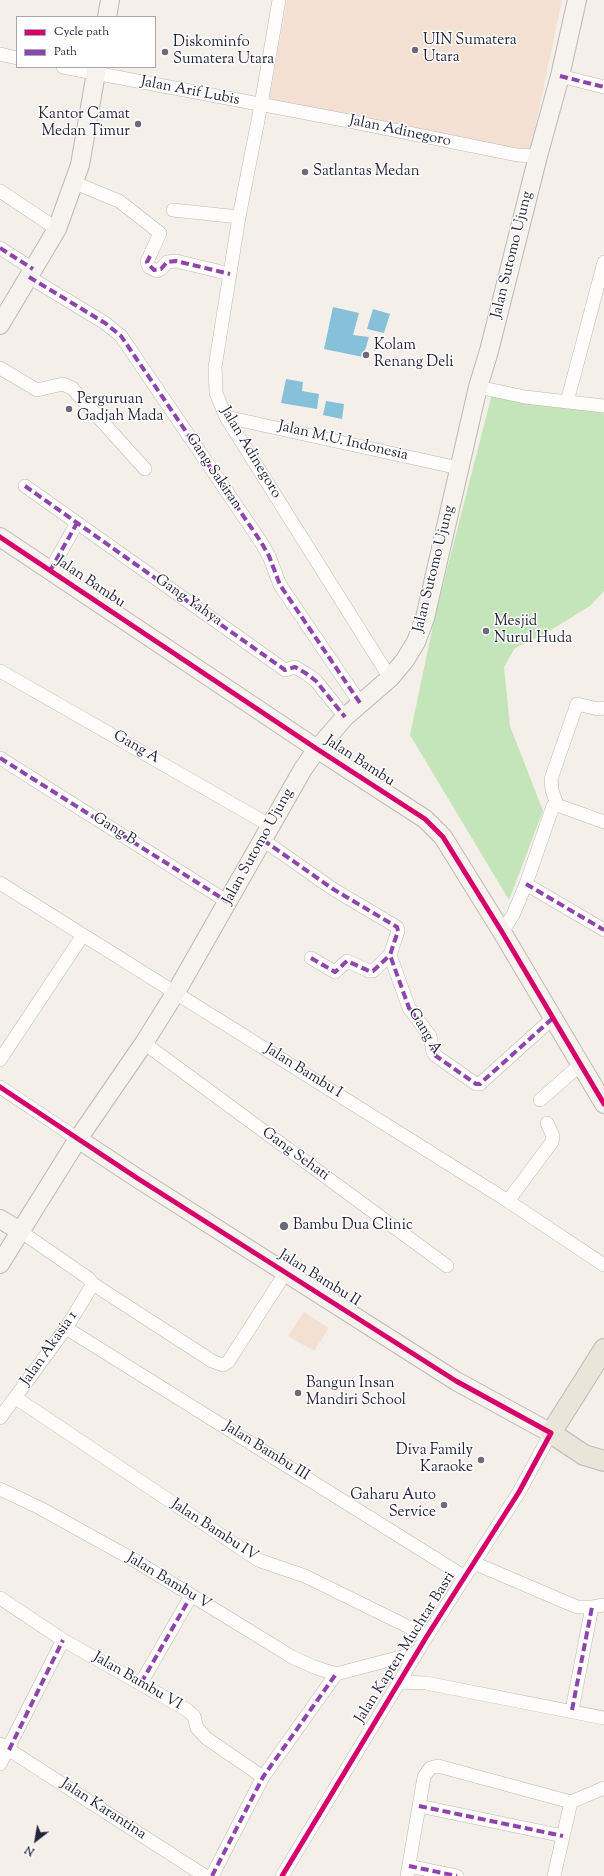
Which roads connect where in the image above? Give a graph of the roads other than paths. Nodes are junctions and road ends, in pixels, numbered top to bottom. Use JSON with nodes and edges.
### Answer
{"nodes":[{"id":1,"x":110,"y":0,"type":"edge"},
{"id":2,"x":279,"y":0,"type":"edge"},
{"id":3,"x":577,"y":0,"type":"edge"},
{"id":4,"x":107,"y":16,"type":"edge"},
{"id":5,"x":0,"y":54,"type":"edge"},
{"id":6,"x":16,"y":58,"type":"edge"},
{"id":7,"x":74,"y":68,"type":"edge"},
{"id":8,"x":96,"y":70,"type":"edge"},
{"id":9,"x":560,"y":76,"type":"junction"},
{"id":10,"x":604,"y":87,"type":"edge"},
{"id":11,"x":262,"y":105,"type":"junction"},
{"id":12,"x":538,"y":156,"type":"junction"},
{"id":13,"x":75,"y":183,"type":"junction"},
{"id":14,"x":0,"y":191,"type":"edge"},
{"id":15,"x":173,"y":210,"type":"dead end"},
{"id":16,"x":239,"y":217,"type":"junction"},
{"id":17,"x":58,"y":229,"type":"junction"},
{"id":18,"x":0,"y":248,"type":"edge"},
{"id":19,"x":604,"y":262,"type":"edge"},
{"id":20,"x":31,"y":273,"type":"junction"},
{"id":21,"x":230,"y":274,"type":"junction"},
{"id":22,"x":0,"y":325,"type":"edge"},
{"id":23,"x":0,"y":368,"type":"edge"},
{"id":24,"x":478,"y":387,"type":"junction"},
{"id":25,"x":567,"y":402,"type":"junction"},
{"id":26,"x":604,"y":406,"type":"edge"},
{"id":27,"x":226,"y":417,"type":"junction"},
{"id":28,"x":459,"y":468,"type":"junction"},
{"id":29,"x":145,"y":469,"type":"dead end"},
{"id":30,"x":24,"y":486,"type":"dead end"},
{"id":31,"x":77,"y":523,"type":"junction"},
{"id":32,"x":0,"y":537,"type":"edge"},
{"id":33,"x":50,"y":571,"type":"junction"},
{"id":34,"x":0,"y":671,"type":"edge"},
{"id":35,"x":390,"y":678,"type":"junction"},
{"id":36,"x":360,"y":703,"type":"junction"},
{"id":37,"x":604,"y":708,"type":"edge"},
{"id":38,"x":345,"y":716,"type":"junction"},
{"id":39,"x":317,"y":749,"type":"junction"},
{"id":40,"x":0,"y":758,"type":"edge"},
{"id":41,"x":557,"y":804,"type":"junction"},
{"id":42,"x":604,"y":822,"type":"edge"},
{"id":43,"x":267,"y":833,"type":"junction"},
{"id":44,"x":0,"y":883,"type":"edge"},
{"id":45,"x":526,"y":884,"type":"junction"},
{"id":46,"x":228,"y":902,"type":"junction"},
{"id":47,"x":504,"y":930,"type":"junction"},
{"id":48,"x":604,"y":930,"type":"edge"},
{"id":49,"x":83,"y":935,"type":"junction"},
{"id":50,"x":390,"y":955,"type":"junction"},
{"id":51,"x":311,"y":958,"type":"dead end"},
{"id":52,"x":176,"y":992,"type":"junction"},
{"id":53,"x":553,"y":1018,"type":"junction"},
{"id":54,"x":144,"y":1044,"type":"junction"},
{"id":55,"x":0,"y":1060,"type":"edge"},
{"id":56,"x":580,"y":1065,"type":"junction"},
{"id":57,"x":0,"y":1087,"type":"edge"},
{"id":58,"x":540,"y":1100,"type":"dead end"},
{"id":59,"x":604,"y":1104,"type":"edge"},
{"id":60,"x":547,"y":1123,"type":"dead end"},
{"id":61,"x":78,"y":1139,"type":"junction"},
{"id":62,"x":508,"y":1201,"type":"junction"},
{"id":63,"x":0,"y":1219,"type":"edge"},
{"id":64,"x":20,"y":1231,"type":"junction"},
{"id":65,"x":0,"y":1264,"type":"edge"},
{"id":66,"x":604,"y":1265,"type":"edge"},
{"id":67,"x":447,"y":1266,"type":"dead end"},
{"id":68,"x":286,"y":1272,"type":"junction"},
{"id":69,"x":91,"y":1281,"type":"junction"},
{"id":70,"x":66,"y":1328,"type":"junction"},
{"id":71,"x":604,"y":1349,"type":"edge"},
{"id":72,"x":16,"y":1398,"type":"junction"},
{"id":73,"x":0,"y":1418,"type":"edge"},
{"id":74,"x":551,"y":1433,"type":"junction"},
{"id":75,"x":604,"y":1460,"type":"edge"},
{"id":76,"x":0,"y":1489,"type":"edge"},
{"id":77,"x":474,"y":1562,"type":"junction"},
{"id":78,"x":465,"y":1577,"type":"junction"},
{"id":79,"x":191,"y":1596,"type":"junction"},
{"id":80,"x":0,"y":1598,"type":"edge"},
{"id":81,"x":598,"y":1606,"type":"edge"},
{"id":82,"x":427,"y":1636,"type":"junction"},
{"id":83,"x":63,"y":1640,"type":"junction"},
{"id":84,"x":416,"y":1653,"type":"junction"},
{"id":85,"x":336,"y":1674,"type":"junction"},
{"id":86,"x":398,"y":1682,"type":"junction"},
{"id":87,"x":141,"y":1683,"type":"junction"},
{"id":88,"x":572,"y":1710,"type":"junction"},
{"id":89,"x":604,"y":1718,"type":"edge"},
{"id":90,"x":4,"y":1747,"type":"edge"},
{"id":91,"x":0,"y":1764,"type":"edge"},
{"id":92,"x":263,"y":1777,"type":"junction"},
{"id":93,"x":604,"y":1788,"type":"edge"},
{"id":94,"x":571,"y":1802,"type":"junction"},
{"id":95,"x":419,"y":1806,"type":"junction"},
{"id":96,"x":563,"y":1836,"type":"junction"},
{"id":97,"x":408,"y":1871,"type":"edge"},
{"id":98,"x":205,"y":1876,"type":"edge"},
{"id":99,"x":212,"y":1876,"type":"edge"},
{"id":100,"x":282,"y":1876,"type":"edge"},
{"id":101,"x":457,"y":1876,"type":"edge"},
{"id":102,"x":554,"y":1876,"type":"edge"}],
"edges":[{"from":1,"to":4,"type":"street"},
{"from":2,"to":11,"type":"street","name":"Jalan Adinegoro"},
{"from":3,"to":9,"type":"street","name":"Jalan Sutomo Ujung"},
{"from":5,"to":6,"type":"street"},
{"from":7,"to":8,"type":"street","name":"Jalan Arif Lubis"},
{"from":8,"to":11,"type":"street","name":"Jalan Arif Lubis"},
{"from":8,"to":13,"type":"street"},
{"from":9,"to":10,"type":"street"},
{"from":9,"to":12,"type":"street","name":"Jalan Sutomo Ujung"},
{"from":11,"to":12,"type":"street","name":"Jalan Adinegoro"},
{"from":11,"to":16,"type":"street","name":"Jalan Adinegoro"},
{"from":12,"to":24,"type":"street","name":"Jalan Sutomo Ujung"},
{"from":13,"to":17,"type":"street"},
{"from":13,"to":21,"type":"street"},
{"from":14,"to":17,"type":"street"},
{"from":15,"to":16,"type":"street"},
{"from":16,"to":21,"type":"street","name":"Jalan Adinegoro"},
{"from":17,"to":20,"type":"street"},
{"from":18,"to":20,"type":"street","name":"Gang Sakiran"},
{"from":19,"to":25,"type":"street"},
{"from":20,"to":22,"type":"street"},
{"from":20,"to":36,"type":"street","name":"Gang Sakiran"},
{"from":21,"to":27,"type":"street","name":"Jalan Adinegoro"},
{"from":23,"to":29,"type":"street"},
{"from":24,"to":25,"type":"street"},
{"from":24,"to":28,"type":"street","name":"Jalan Sutomo Ujung"},
{"from":25,"to":26,"type":"street"},
{"from":27,"to":28,"type":"street","name":"Jalan M.U. Indonesia"},
{"from":27,"to":35,"type":"street","name":"Jalan Adinegoro"},
{"from":28,"to":35,"type":"street","name":"Jalan Sutomo Ujung"},
{"from":30,"to":31,"type":"street","name":"Gang Yahya"},
{"from":31,"to":33,"type":"street"},
{"from":31,"to":38,"type":"street","name":"Gang Yahya"},
{"from":32,"to":33,"type":"street","name":"Jalan Bambu"},
{"from":33,"to":39,"type":"street","name":"Jalan Bambu"},
{"from":34,"to":43,"type":"street","name":"Gang A"},
{"from":35,"to":36,"type":"street","name":"Jalan Sutomo Ujung"},
{"from":36,"to":38,"type":"street","name":"Jalan Sutomo Ujung"},
{"from":37,"to":41,"type":"street"},
{"from":38,"to":39,"type":"street","name":"Jalan Sutomo Ujung"},
{"from":39,"to":43,"type":"street","name":"Jalan Sutomo Ujung"},
{"from":39,"to":47,"type":"street","name":"Jalan Bambu"},
{"from":40,"to":46,"type":"street","name":"Gang B"},
{"from":41,"to":42,"type":"street"},
{"from":41,"to":45,"type":"street"},
{"from":43,"to":46,"type":"street","name":"Jalan Sutomo Ujung"},
{"from":43,"to":50,"type":"street","name":"Gang A"},
{"from":44,"to":49,"type":"street","name":"Jalan Bambu I"},
{"from":45,"to":47,"type":"street"},
{"from":45,"to":48,"type":"street"},
{"from":46,"to":52,"type":"street","name":"Jalan Sutomo Ujung"},
{"from":47,"to":53,"type":"street","name":"Jalan Bambu"},
{"from":49,"to":52,"type":"street","name":"Jalan Bambu I"},
{"from":49,"to":55,"type":"street"},
{"from":50,"to":51,"type":"street"},
{"from":50,"to":53,"type":"street","name":"Gang A"},
{"from":52,"to":54,"type":"street","name":"Jalan Sutomo Ujung"},
{"from":52,"to":62,"type":"street","name":"Jalan Bambu I"},
{"from":53,"to":56,"type":"street","name":"Jalan Bambu"},
{"from":54,"to":61,"type":"street","name":"Jalan Sutomo Ujung"},
{"from":54,"to":67,"type":"street","name":"Gang Sehati"},
{"from":56,"to":58,"type":"street"},
{"from":56,"to":59,"type":"street","name":"Jalan Bambu"},
{"from":57,"to":61,"type":"street"},
{"from":60,"to":62,"type":"street"},
{"from":61,"to":64,"type":"street","name":"Jalan Sutomo Ujung"},
{"from":61,"to":68,"type":"street","name":"Jalan Bambu II"},
{"from":62,"to":66,"type":"street","name":"Jalan Bambu I"},
{"from":63,"to":64,"type":"street"},
{"from":64,"to":65,"type":"street","name":"Jalan Sutomo Ujung"},
{"from":64,"to":69,"type":"street"},
{"from":68,"to":69,"type":"street"},
{"from":68,"to":74,"type":"street","name":"Jalan Bambu II"},
{"from":69,"to":70,"type":"street","name":"Jalan Akasia 1"},
{"from":70,"to":72,"type":"street","name":"Jalan Akasia 1"},
{"from":70,"to":78,"type":"street","name":"Jalan Bambu III"},
{"from":71,"to":74,"type":"main road"},
{"from":72,"to":73,"type":"street","name":"Jalan Akasia 1"},
{"from":72,"to":82,"type":"street","name":"Jalan Bambu IV"},
{"from":74,"to":75,"type":"main road","name":"Jalan Bambu II"},
{"from":74,"to":77,"type":"street","name":"Jalan Kapten Muchtar Basri"},
{"from":76,"to":79,"type":"street","name":"Jalan Bambu V"},
{"from":77,"to":78,"type":"street","name":"Jalan Kapten Muchtar Basri"},
{"from":77,"to":81,"type":"street"},
{"from":78,"to":82,"type":"street","name":"Jalan Kapten Muchtar Basri"},
{"from":79,"to":85,"type":"street","name":"Jalan Bambu V"},
{"from":79,"to":87,"type":"street"},
{"from":80,"to":83,"type":"street","name":"Jalan Bambu VI"},
{"from":81,"to":88,"type":"street"},
{"from":82,"to":84,"type":"street","name":"Jalan Kapten Muchtar Basri"},
{"from":83,"to":87,"type":"street","name":"Jalan Bambu VI"},
{"from":83,"to":90,"type":"street"},
{"from":84,"to":85,"type":"street"},
{"from":84,"to":86,"type":"street","name":"Jalan Kapten Muchtar Basri"},
{"from":85,"to":92,"type":"street"},
{"from":86,"to":88,"type":"street"},
{"from":86,"to":100,"type":"street","name":"Jalan Kapten Muchtar Basri"},
{"from":87,"to":92,"type":"street","name":"Jalan Bambu VI"},
{"from":88,"to":89,"type":"street"},
{"from":90,"to":91,"type":"street"},
{"from":90,"to":98,"type":"street","name":"Jalan Karantina"},
{"from":92,"to":99,"type":"street"},
{"from":93,"to":94,"type":"street"},
{"from":94,"to":95,"type":"street"},
{"from":94,"to":96,"type":"street"},
{"from":95,"to":96,"type":"street"},
{"from":95,"to":97,"type":"street"},
{"from":96,"to":102,"type":"street"},
{"from":97,"to":101,"type":"street"}]}
